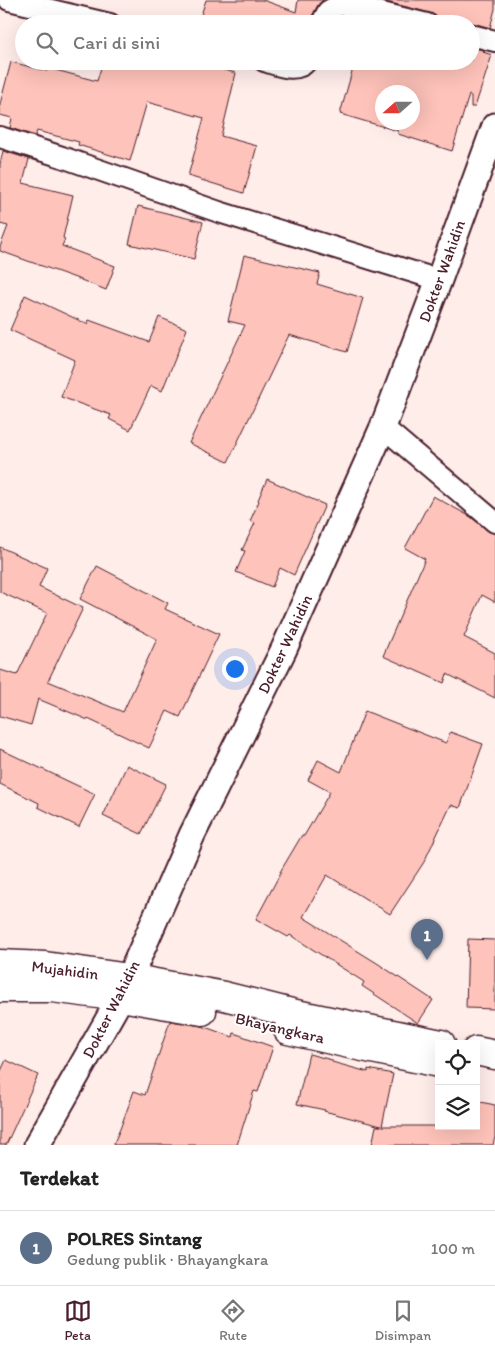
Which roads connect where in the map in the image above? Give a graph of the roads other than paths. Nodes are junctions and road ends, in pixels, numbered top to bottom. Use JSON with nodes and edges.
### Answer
{"nodes":[{"id":1,"x":9,"y":0,"type":"edge"},
{"id":2,"x":72,"y":15,"type":"edge"},
{"id":3,"x":326,"y":15,"type":"edge"},
{"id":4,"x":390,"y":15,"type":"edge"},
{"id":5,"x":480,"y":37,"type":"edge"},
{"id":6,"x":495,"y":41,"type":"edge"},
{"id":7,"x":495,"y":126,"type":"edge"},
{"id":8,"x":0,"y":137,"type":"edge"},
{"id":9,"x":439,"y":280,"type":"junction"},
{"id":10,"x":383,"y":427,"type":"junction"},
{"id":11,"x":495,"y":522,"type":"edge"},
{"id":12,"x":0,"y":964,"type":"edge"},
{"id":13,"x":125,"y":987,"type":"junction"},
{"id":14,"x":0,"y":988,"type":"edge"},
{"id":15,"x":435,"y":1043,"type":"edge"},
{"id":16,"x":480,"y":1052,"type":"edge"},
{"id":17,"x":495,"y":1056,"type":"edge"},
{"id":18,"x":435,"y":1062,"type":"edge"},
{"id":19,"x":480,"y":1072,"type":"edge"},
{"id":20,"x":495,"y":1074,"type":"edge"},
{"id":21,"x":38,"y":1145,"type":"edge"}],
"edges":[{"from":1,"to":2,"type":"street"},
{"from":3,"to":4,"type":"street"},
{"from":5,"to":6,"type":"street"},
{"from":7,"to":9,"type":"street","name":"Dokter Wahidin"},
{"from":8,"to":9,"type":"street"},
{"from":9,"to":10,"type":"street","name":"Dokter Wahidin"},
{"from":10,"to":11,"type":"street"},
{"from":10,"to":13,"type":"street","name":"Dokter Wahidin"},
{"from":12,"to":13,"type":"main road","name":"Mujahidin"},
{"from":13,"to":14,"type":"main road","name":"Mujahidin"},
{"from":13,"to":15,"type":"main road","name":"Bhayangkara"},
{"from":13,"to":18,"type":"main road","name":"Bhayangkara"},
{"from":13,"to":21,"type":"street","name":"Dokter Wahidin"},
{"from":16,"to":17,"type":"main road"},
{"from":19,"to":20,"type":"main road"}]}
